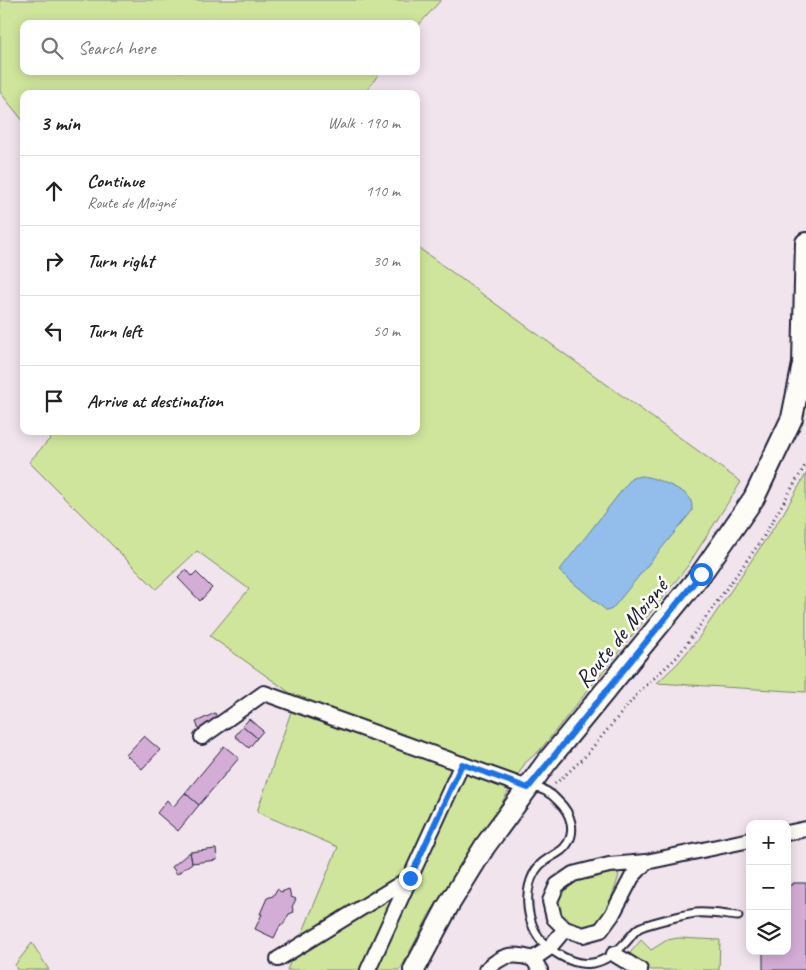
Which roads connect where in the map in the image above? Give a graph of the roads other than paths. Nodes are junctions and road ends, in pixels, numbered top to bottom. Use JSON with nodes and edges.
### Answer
{"nodes":[{"id":1,"x":806,"y":243,"type":"edge"},
{"id":2,"x":202,"y":737,"type":"dead end"},
{"id":3,"x":462,"y":764,"type":"junction"},
{"id":4,"x":535,"y":788,"type":"junction"},
{"id":5,"x":806,"y":829,"type":"edge"},
{"id":6,"x":791,"y":832,"type":"edge"},
{"id":7,"x":746,"y":841,"type":"edge"},
{"id":8,"x":646,"y":862,"type":"junction"},
{"id":9,"x":410,"y":878,"type":"junction"},
{"id":10,"x":738,"y":916,"type":"dead end"},
{"id":11,"x":565,"y":929,"type":"junction"},
{"id":12,"x":549,"y":948,"type":"junction"},
{"id":13,"x":614,"y":954,"type":"junction"},
{"id":14,"x":278,"y":959,"type":"dead end"},
{"id":15,"x":537,"y":964,"type":"edge"},
{"id":16,"x":368,"y":970,"type":"edge"},
{"id":17,"x":414,"y":970,"type":"edge"},
{"id":18,"x":486,"y":970,"type":"edge"},
{"id":19,"x":640,"y":970,"type":"edge"}],
"edges":[{"from":1,"to":4,"type":"street","name":"Route de Moigné"},
{"from":2,"to":3,"type":"street"},
{"from":3,"to":4,"type":"street"},
{"from":3,"to":9,"type":"street"},
{"from":4,"to":12,"type":"lane"},
{"from":4,"to":17,"type":"street","name":"Route de Moigné"},
{"from":5,"to":6,"type":"street"},
{"from":7,"to":8,"type":"street"},
{"from":8,"to":11,"type":"street"},
{"from":8,"to":11,"type":"street"},
{"from":9,"to":14,"type":"street"},
{"from":9,"to":16,"type":"street"},
{"from":10,"to":13,"type":"lane"},
{"from":11,"to":12,"type":"street"},
{"from":12,"to":13,"type":"lane"},
{"from":12,"to":15,"type":"street"},
{"from":13,"to":19,"type":"street"},
{"from":15,"to":18,"type":"street"}]}
